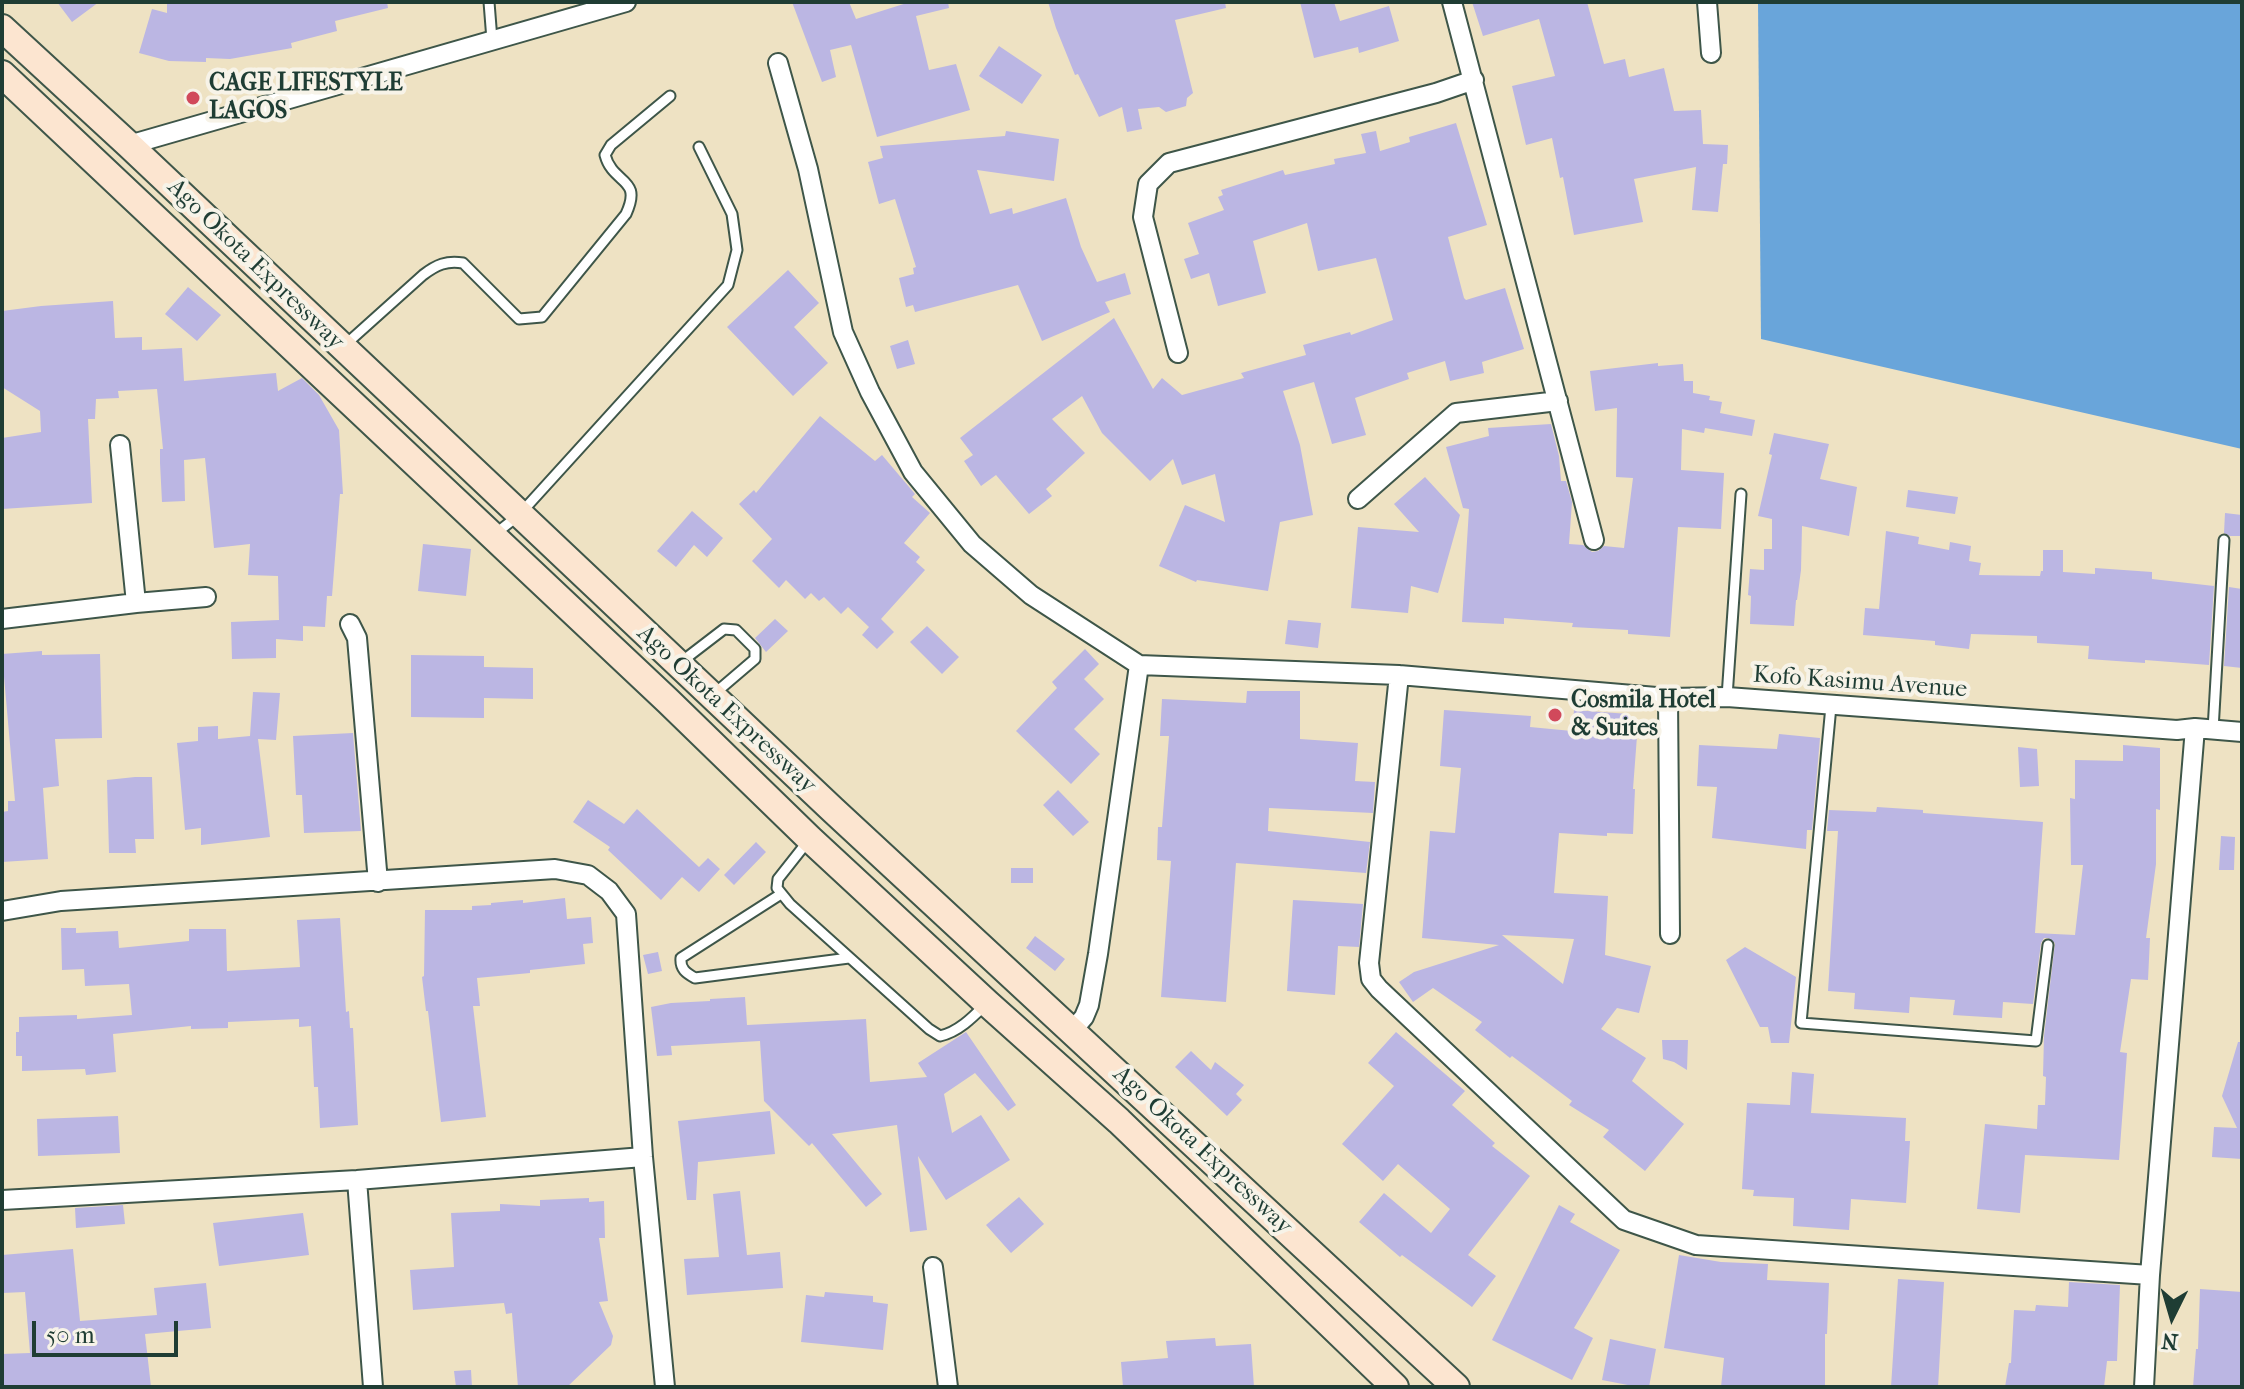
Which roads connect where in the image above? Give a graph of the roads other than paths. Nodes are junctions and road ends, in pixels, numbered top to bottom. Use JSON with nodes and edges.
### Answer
{"nodes":[{"id":1,"x":489,"y":2,"type":"edge"},
{"id":2,"x":626,"y":2,"type":"edge"},
{"id":3,"x":1452,"y":2,"type":"edge"},
{"id":4,"x":1707,"y":2,"type":"edge"},
{"id":5,"x":2,"y":28,"type":"edge"},
{"id":6,"x":492,"y":40,"type":"junction"},
{"id":7,"x":1711,"y":53,"type":"dead end"},
{"id":8,"x":778,"y":63,"type":"dead end"},
{"id":9,"x":2,"y":74,"type":"edge"},
{"id":10,"x":1474,"y":80,"type":"junction"},
{"id":11,"x":670,"y":96,"type":"dead end"},
{"id":12,"x":129,"y":145,"type":"junction"},
{"id":13,"x":699,"y":147,"type":"dead end"},
{"id":14,"x":342,"y":348,"type":"junction"},
{"id":15,"x":1178,"y":353,"type":"dead end"},
{"id":16,"x":1558,"y":401,"type":"junction"},
{"id":17,"x":120,"y":445,"type":"dead end"},
{"id":18,"x":1741,"y":494,"type":"dead end"},
{"id":19,"x":1358,"y":499,"type":"dead end"},
{"id":20,"x":519,"y":515,"type":"junction"},
{"id":21,"x":492,"y":536,"type":"junction"},
{"id":22,"x":1594,"y":540,"type":"dead end"},
{"id":23,"x":2224,"y":540,"type":"dead end"},
{"id":24,"x":206,"y":597,"type":"dead end"},
{"id":25,"x":136,"y":603,"type":"junction"},
{"id":26,"x":2,"y":619,"type":"edge"},
{"id":27,"x":350,"y":624,"type":"dead end"},
{"id":28,"x":678,"y":664,"type":"junction"},
{"id":29,"x":1139,"y":665,"type":"junction"},
{"id":30,"x":1399,"y":675,"type":"junction"},
{"id":31,"x":711,"y":696,"type":"junction"},
{"id":32,"x":1727,"y":697,"type":"junction"},
{"id":33,"x":1668,"y":698,"type":"junction"},
{"id":34,"x":1831,"y":706,"type":"junction"},
{"id":35,"x":2204,"y":729,"type":"junction"},
{"id":36,"x":2242,"y":732,"type":"edge"},
{"id":37,"x":810,"y":839,"type":"junction"},
{"id":38,"x":378,"y":882,"type":"junction"},
{"id":39,"x":781,"y":894,"type":"junction"},
{"id":40,"x":2,"y":911,"type":"edge"},
{"id":41,"x":1670,"y":934,"type":"dead end"},
{"id":42,"x":2048,"y":945,"type":"dead end"},
{"id":43,"x":849,"y":958,"type":"junction"},
{"id":44,"x":987,"y":1003,"type":"junction"},
{"id":45,"x":1072,"y":1031,"type":"junction"},
{"id":46,"x":643,"y":1157,"type":"junction"},
{"id":47,"x":357,"y":1180,"type":"junction"},
{"id":48,"x":2,"y":1200,"type":"edge"},
{"id":49,"x":933,"y":1267,"type":"dead end"},
{"id":50,"x":2150,"y":1275,"type":"junction"},
{"id":51,"x":373,"y":1387,"type":"edge"},
{"id":52,"x":665,"y":1387,"type":"edge"},
{"id":53,"x":948,"y":1387,"type":"edge"},
{"id":54,"x":1395,"y":1387,"type":"edge"},
{"id":55,"x":1456,"y":1387,"type":"edge"},
{"id":56,"x":2144,"y":1387,"type":"edge"}],
"edges":[{"from":1,"to":6,"type":"lane"},
{"from":2,"to":6,"type":"street"},
{"from":3,"to":10,"type":"street"},
{"from":4,"to":7,"type":"street"},
{"from":5,"to":12,"type":"main road","name":"Ago Okota Expressway"},
{"from":6,"to":12,"type":"street"},
{"from":8,"to":29,"type":"street"},
{"from":9,"to":21,"type":"main road","name":"Ago Okota Expressway"},
{"from":10,"to":15,"type":"street"},
{"from":10,"to":16,"type":"street"},
{"from":11,"to":14,"type":"lane"},
{"from":12,"to":14,"type":"main road","name":"Ago Okota Expressway"},
{"from":13,"to":20,"type":"lane"},
{"from":14,"to":20,"type":"main road","name":"Ago Okota Expressway"},
{"from":16,"to":19,"type":"street"},
{"from":16,"to":22,"type":"street"},
{"from":17,"to":25,"type":"street"},
{"from":18,"to":32,"type":"lane"},
{"from":20,"to":21,"type":"lane"},
{"from":20,"to":28,"type":"main road","name":"Ago Okota Expressway"},
{"from":21,"to":37,"type":"main road","name":"Ago Okota Expressway"},
{"from":23,"to":35,"type":"lane"},
{"from":24,"to":25,"type":"street"},
{"from":25,"to":26,"type":"street"},
{"from":27,"to":38,"type":"street"},
{"from":28,"to":31,"type":"main road","name":"Ago Okota Expressway"},
{"from":28,"to":31,"type":"lane"},
{"from":29,"to":30,"type":"street","name":"Kofo Kasimu Avenue"},
{"from":29,"to":45,"type":"street"},
{"from":30,"to":33,"type":"street","name":"Kofo Kasimu Avenue"},
{"from":30,"to":50,"type":"street"},
{"from":31,"to":45,"type":"main road","name":"Ago Okota Expressway"},
{"from":32,"to":33,"type":"street","name":"Kofo Kasimu Avenue"},
{"from":32,"to":34,"type":"street","name":"Kofo Kasimu Avenue"},
{"from":33,"to":41,"type":"street"},
{"from":34,"to":35,"type":"street","name":"Kofo Kasimu Avenue"},
{"from":34,"to":42,"type":"lane"},
{"from":35,"to":36,"type":"street","name":"Kofo Kasimu Avenue"},
{"from":35,"to":50,"type":"street"},
{"from":37,"to":39,"type":"lane"},
{"from":37,"to":44,"type":"main road","name":"Ago Okota Expressway"},
{"from":38,"to":40,"type":"street"},
{"from":38,"to":46,"type":"street"},
{"from":39,"to":43,"type":"lane"},
{"from":39,"to":43,"type":"lane"},
{"from":43,"to":44,"type":"lane"},
{"from":44,"to":54,"type":"main road","name":"Ago Okota Expressway"},
{"from":45,"to":55,"type":"main road","name":"Ago Okota Expressway"},
{"from":46,"to":47,"type":"street"},
{"from":46,"to":52,"type":"street"},
{"from":47,"to":48,"type":"street"},
{"from":47,"to":51,"type":"street"},
{"from":49,"to":53,"type":"street"},
{"from":50,"to":56,"type":"street"}]}
